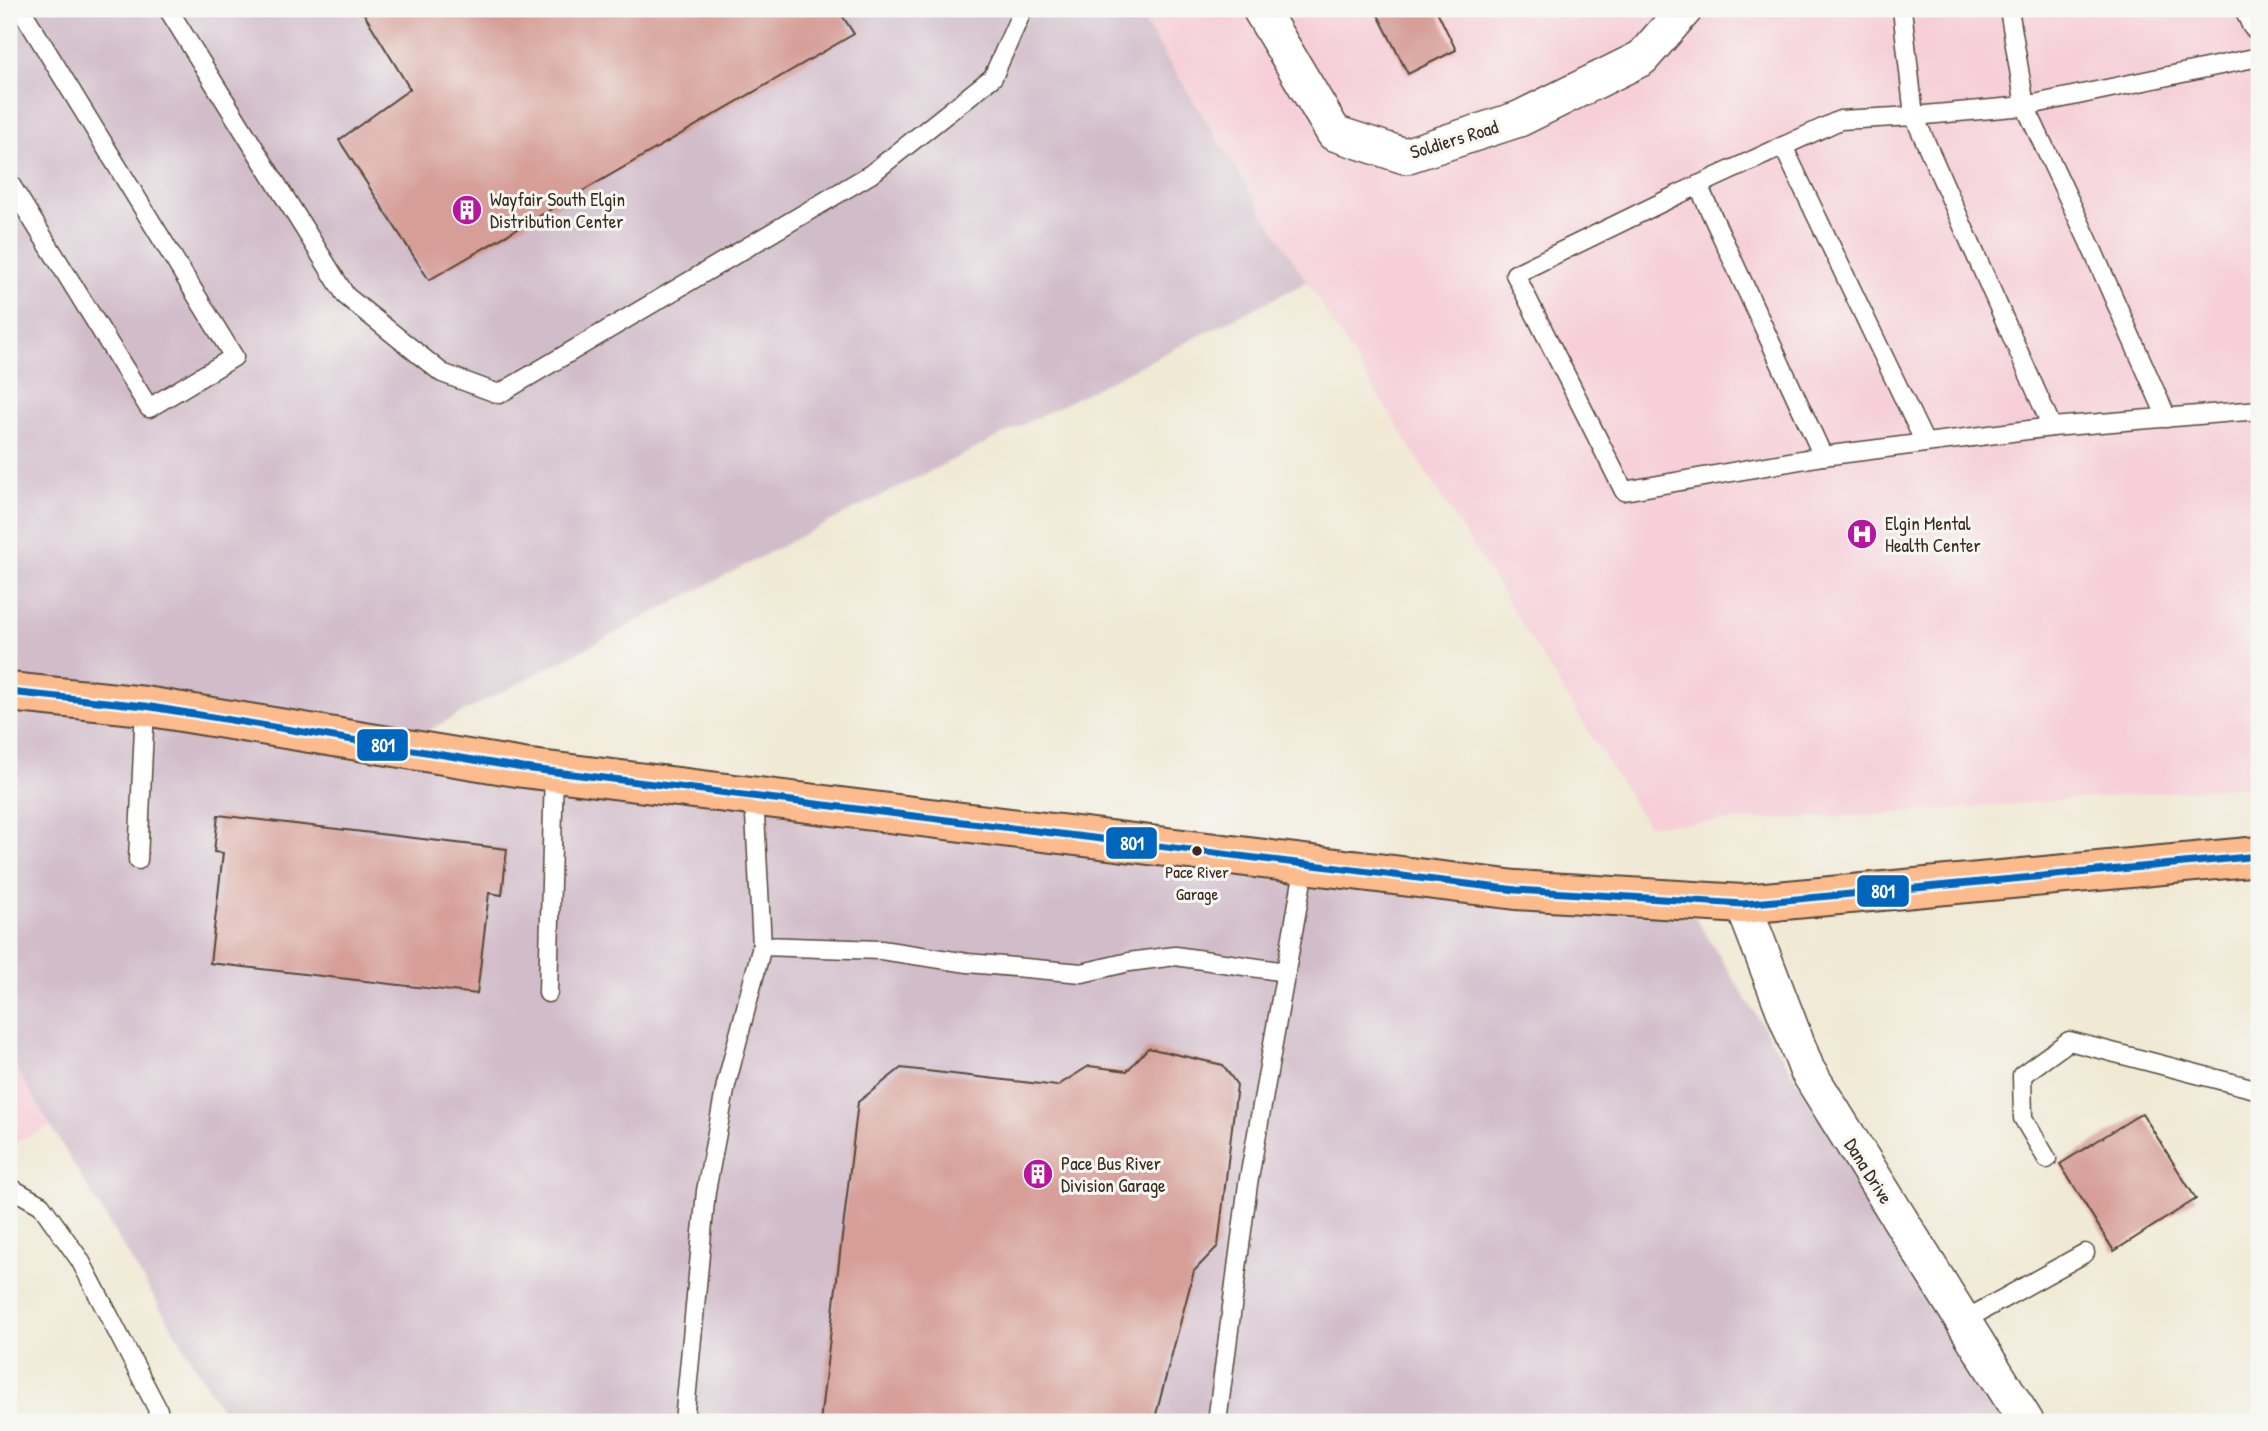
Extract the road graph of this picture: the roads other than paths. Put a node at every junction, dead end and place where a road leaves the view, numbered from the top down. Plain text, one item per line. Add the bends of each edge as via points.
1 (21, 9) edge
2 (168, 9) edge
3 (1023, 9) edge
4 (1260, 9) edge
5 (1685, 9) edge
6 (1902, 9) edge
7 (2009, 9) edge
8 (2253, 9) edge
9 (2259, 22) edge
10 (2259, 57) edge
11 (2025, 106) junction
12 (1914, 116) junction
13 (1783, 146) junction
14 (9, 183) edge
15 (1699, 185) junction
16 (2259, 410) edge
17 (2167, 418) junction
18 (2052, 427) junction
19 (1925, 443) junction
20 (1823, 456) junction
21 (9, 692) edge
22 (145, 706) junction
23 (554, 772) junction
24 (754, 796) junction
25 (2259, 856) edge
26 (138, 860) dead end
27 (1305, 864) junction
28 (1743, 904) junction
29 (762, 946) junction
30 (1286, 972) junction
31 (548, 993) dead end
32 (2259, 1090) edge
33 (2047, 1159) dead end
34 (9, 1187) edge
35 (2085, 1253) dead end
36 (1963, 1321) junction
37 (156, 1422) edge
38 (684, 1422) edge
39 (1217, 1422) edge
40 (2026, 1422) edge

1 - 14 lane via 234,357 149,408
2 - 3 lane via 346,296 442,373 499,394 871,174 993,77
4 - 5 street, Soldiers Road via 1334,133 1405,156 1519,119 1642,58
6 - 12 lane
7 - 11 lane
8 - 9 street
10 - 11 lane
11 - 12 lane
11 - 17 lane
12 - 13 lane via 1840,120
12 - 18 lane
13 - 15 lane
13 - 19 lane
15 - 20 lane
15 - 20 lane via 1515,274 1625,491
16 - 17 lane
17 - 18 lane
18 - 19 lane
19 - 20 lane
21 - 22 main road
22 - 23 main road
22 - 26 lane
23 - 24 main road
23 - 31 lane
24 - 27 main road
24 - 29 lane
25 - 28 main road
27 - 28 main road via 1516,890
27 - 30 lane
28 - 36 street, Dana Drive via 1807,1070
29 - 30 lane via 881,950 1082,973 1175,956
29 - 38 lane via 726,1086 706,1191
30 - 39 lane via 1248,1184
32 - 33 lane via 2069,1041 2022,1075 2023,1118
34 - 37 lane via 41,1205 80,1260 158,1410
35 - 36 lane
36 - 40 street, Dana Drive

